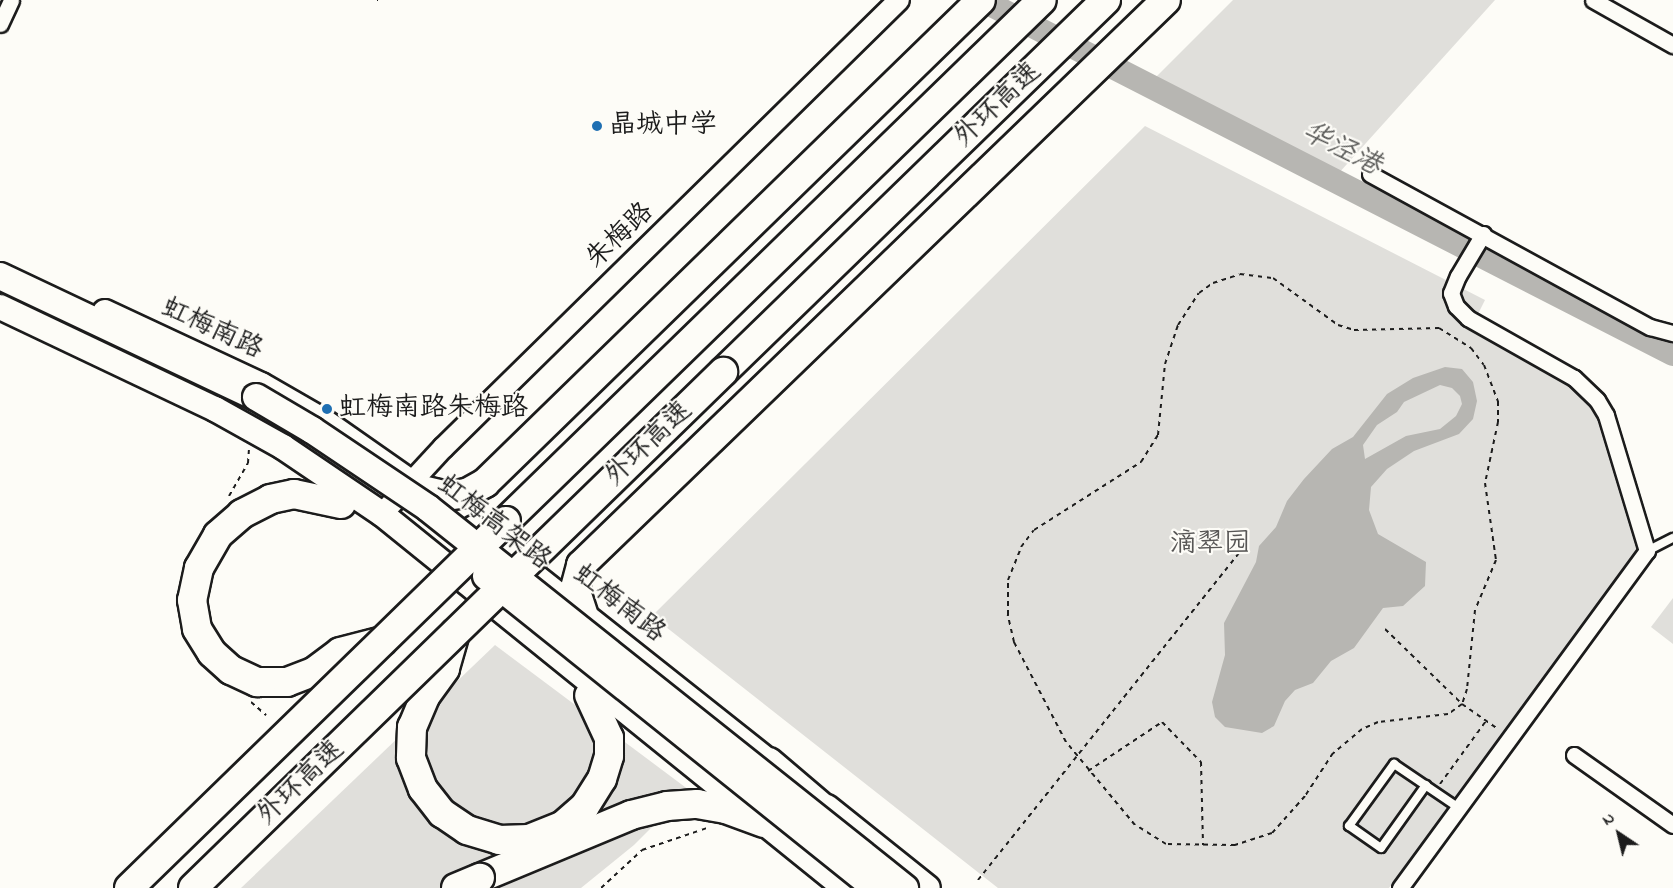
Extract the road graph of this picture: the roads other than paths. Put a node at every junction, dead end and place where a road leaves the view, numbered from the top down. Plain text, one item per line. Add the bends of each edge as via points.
1 (11, 0) edge
2 (899, 0) edge
3 (981, 0) edge
4 (1106, 0) edge
5 (1166, 0) edge
6 (1593, 0) edge
7 (1040, 2) edge
8 (1614, 5) edge
9 (0, 24) edge
10 (1673, 45) edge
11 (1370, 174) dead end
12 (1483, 234) junction
13 (0, 262) edge
14 (0, 276) edge
15 (0, 292) edge
16 (0, 308) edge
17 (1673, 333) edge
18 (72, 342) junction
19 (419, 486) junction
20 (341, 504) junction
21 (382, 514) junction
22 (1673, 538) edge
23 (1647, 551) junction
24 (583, 613) junction
25 (455, 633) junction
26 (382, 641) junction
27 (589, 695) junction
28 (1574, 755) dead end
29 (769, 761) junction
30 (1426, 785) junction
31 (730, 795) junction
32 (1459, 808) junction
33 (764, 823) junction
34 (1673, 825) edge
35 (468, 883) edge
36 (129, 888) edge
37 (193, 888) edge
38 (845, 888) edge
39 (875, 888) edge
40 (905, 888) edge
41 (920, 888) edge
42 (928, 888) edge
43 (1400, 888) edge

1 - 9 street
2 - 19 street, 朱梅路
3 - 19 highway via 485,483 467,493 447,496
4 - 25 highway, 外环高速, bridge
5 - 24 highway via 581,565 575,588
6 - 8 street
7 - 26 highway, 外环高速, bridge
8 - 10 street
11 - 12 street
12 - 17 street via 1650,327
12 - 23 street via 1451,293 1456,306 1468,318 1574,378 1597,400 1606,415
13 - 19 main road, 虹梅南路 via 261,385 322,420
14 - 40 highway, 虹梅高架路, bridge via 256,397 428,508
15 - 39 highway, 虹梅高架路, bridge via 183,377 307,445 419,522
16 - 18 main road
18 - 20 main road via 85,362 212,422
18 - 21 main road via 215,409 283,447
19 - 21 street, 朱梅路
19 - 24 main road, 虹梅南路
20 - 26 highway via 294,494 271,499 242,514 218,535 199,568 192,600 197,629 212,653 231,670 257,681 287,682 315,672 340,652
20 - 27 main road
21 - 31 main road
22 - 23 lane
23 - 32 street
24 - 29 main road, 虹梅南路
25 - 27 highway via 445,669 425,697 412,727 411,758 423,789 442,813 467,830 499,840 529,839 562,826 585,806 602,779 609,756 609,738
25 - 37 highway, 外环高速, bridge
26 - 36 highway, 外环高速, bridge
27 - 31 main road via 695,778
28 - 34 street
29 - 41 highway
29 - 42 main road, 虹梅南路
30 - 30 lane via 1394,764 1349,826 1381,848
30 - 32 lane
31 - 33 main road
32 - 43 street
33 - 35 highway via 726,809 697,804 666,806 631,815
33 - 38 main road

